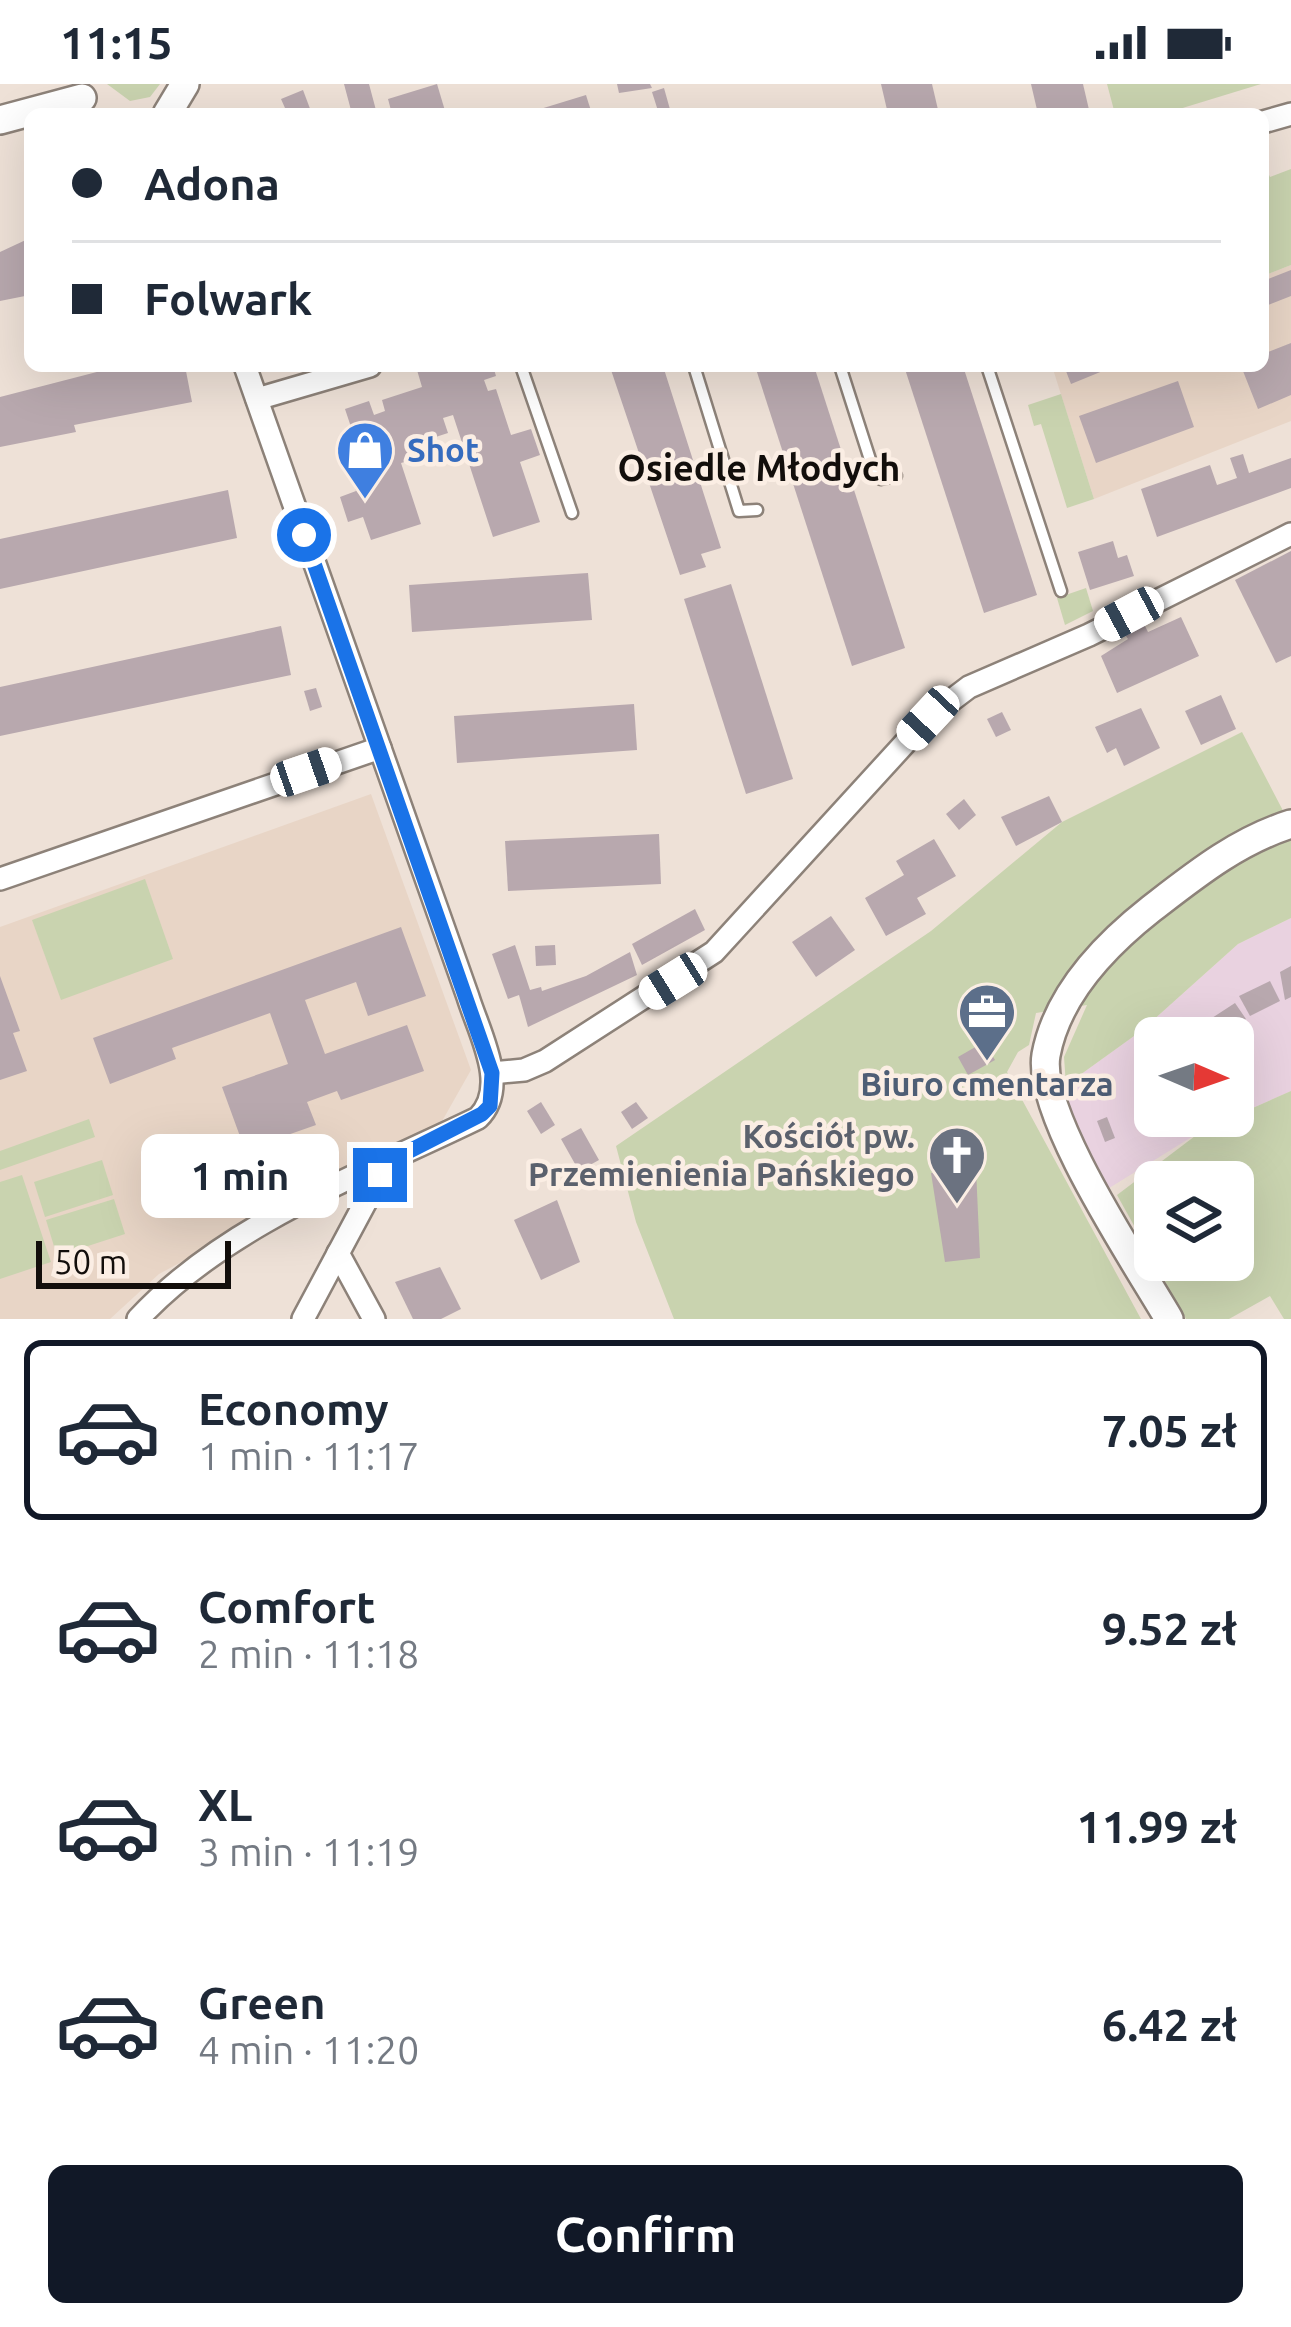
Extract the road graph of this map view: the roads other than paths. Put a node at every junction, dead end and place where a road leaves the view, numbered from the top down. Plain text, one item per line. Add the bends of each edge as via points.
1 (85, 99) edge
2 (43, 108) edge
3 (24, 116) edge
4 (0, 139) edge
5 (247, 372) edge
6 (349, 372) edge
7 (523, 372) edge
8 (696, 372) edge
9 (843, 372) edge
10 (989, 372) edge
11 (257, 399) junction
12 (896, 476) dead end
13 (757, 510) dead end
14 (572, 513) dead end
15 (1291, 534) edge
16 (1061, 591) dead end
17 (380, 748) junction
18 (1291, 824) edge
19 (0, 879) edge
20 (492, 1073) junction
21 (378, 1167) junction
22 (338, 1253) junction
23 (138, 1319) edge
24 (303, 1319) edge
25 (374, 1319) edge
26 (1168, 1319) edge

1 - 2 street
3 - 4 lane
5 - 11 street
6 - 11 street
7 - 14 lane
8 - 13 lane via 739,511
9 - 12 lane via 874,472
10 - 16 lane
11 - 17 street
15 - 20 street via 969,687 928,718 714,952 545,1060
17 - 19 street
17 - 20 street
18 - 26 street via 1214,861 1135,922 1066,998 1045,1059 1060,1124
20 - 21 street via 490,1106 478,1118
21 - 22 street
21 - 23 street via 205,1260
22 - 24 street
22 - 25 street

